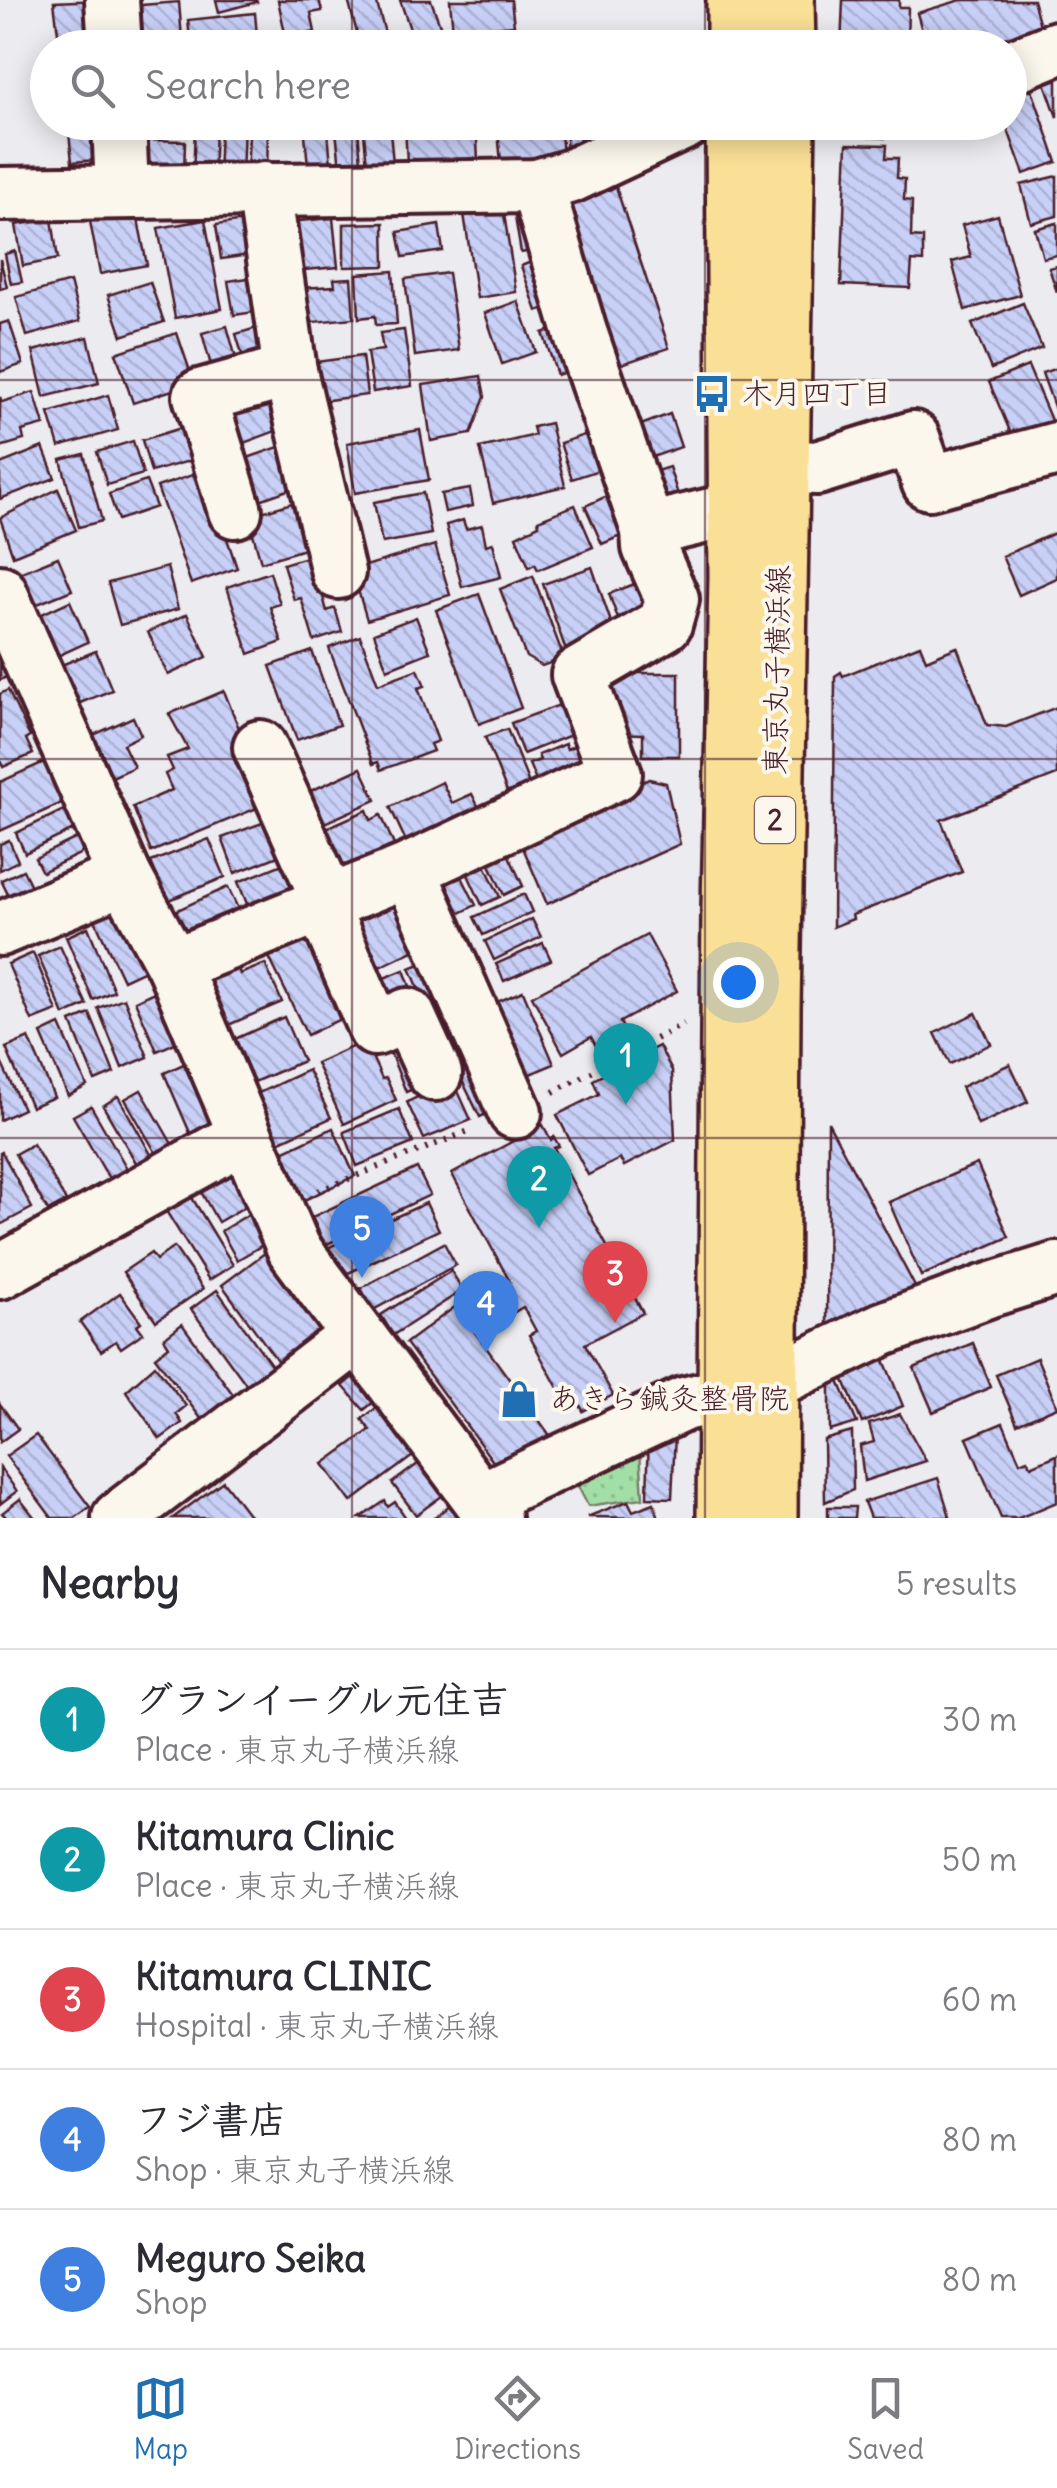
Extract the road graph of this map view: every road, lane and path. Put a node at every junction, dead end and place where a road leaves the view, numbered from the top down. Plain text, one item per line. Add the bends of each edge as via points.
1 (112, 0) edge
2 (735, 0) edge
3 (786, 0) edge
4 (114, 30) edge
5 (734, 30) edge
6 (786, 30) edge
7 (1057, 48) edge
8 (1027, 60) edge
9 (120, 140) edge
10 (648, 140) edge
11 (734, 140) edge
12 (786, 140) edge
13 (537, 186) junction
14 (264, 188) junction
15 (122, 190) junction
16 (0, 194) edge
17 (290, 371) junction
18 (1057, 449) edge
19 (780, 466) junction
20 (736, 509) junction
21 (235, 511) dead end
22 (648, 530) junction
23 (338, 572) dead end
24 (0, 592) edge
25 (260, 747) dead end
26 (408, 870) junction
27 (125, 877) junction
28 (325, 904) junction
29 (0, 929) edge
30 (173, 966) junction
31 (435, 1074) dead end
32 (515, 1112) dead end
33 (244, 1136) junction
34 (1057, 1270) edge
35 (0, 1272) edge
36 (357, 1336) junction
37 (748, 1388) junction
38 (487, 1509) edge
39 (119, 1518) edge
40 (724, 1518) edge
41 (769, 1518) edge

1 - 4 street
2 - 5 main road
3 - 6 main road
7 - 8 street
9 - 15 street
10 - 13 street
11 - 20 main road, 東京丸子横浜線 / 2
12 - 19 main road, 東京丸子横浜線 / 2
13 - 14 street
13 - 22 street
14 - 15 street
14 - 17 street
15 - 16 street
17 - 21 street via 200,396
17 - 23 street
18 - 19 street via 929,483 913,438 816,468
19 - 37 main road, 東京丸子横浜線 / 2
20 - 22 street
20 - 37 main road, 東京丸子横浜線 / 2
22 - 26 street via 672,598 665,624 578,675 615,774
24 - 27 street
25 - 28 street
26 - 28 street
26 - 32 street
27 - 29 street
27 - 30 street
28 - 30 street
28 - 31 street via 374,1029 408,1015
30 - 33 street
33 - 35 street
33 - 36 street via 294,1249
34 - 37 street via 883,1329
36 - 38 street
36 - 39 street
37 - 38 street via 684,1404
37 - 40 main road, 東京丸子横浜線 / 2
37 - 41 main road, 東京丸子横浜線 / 2

